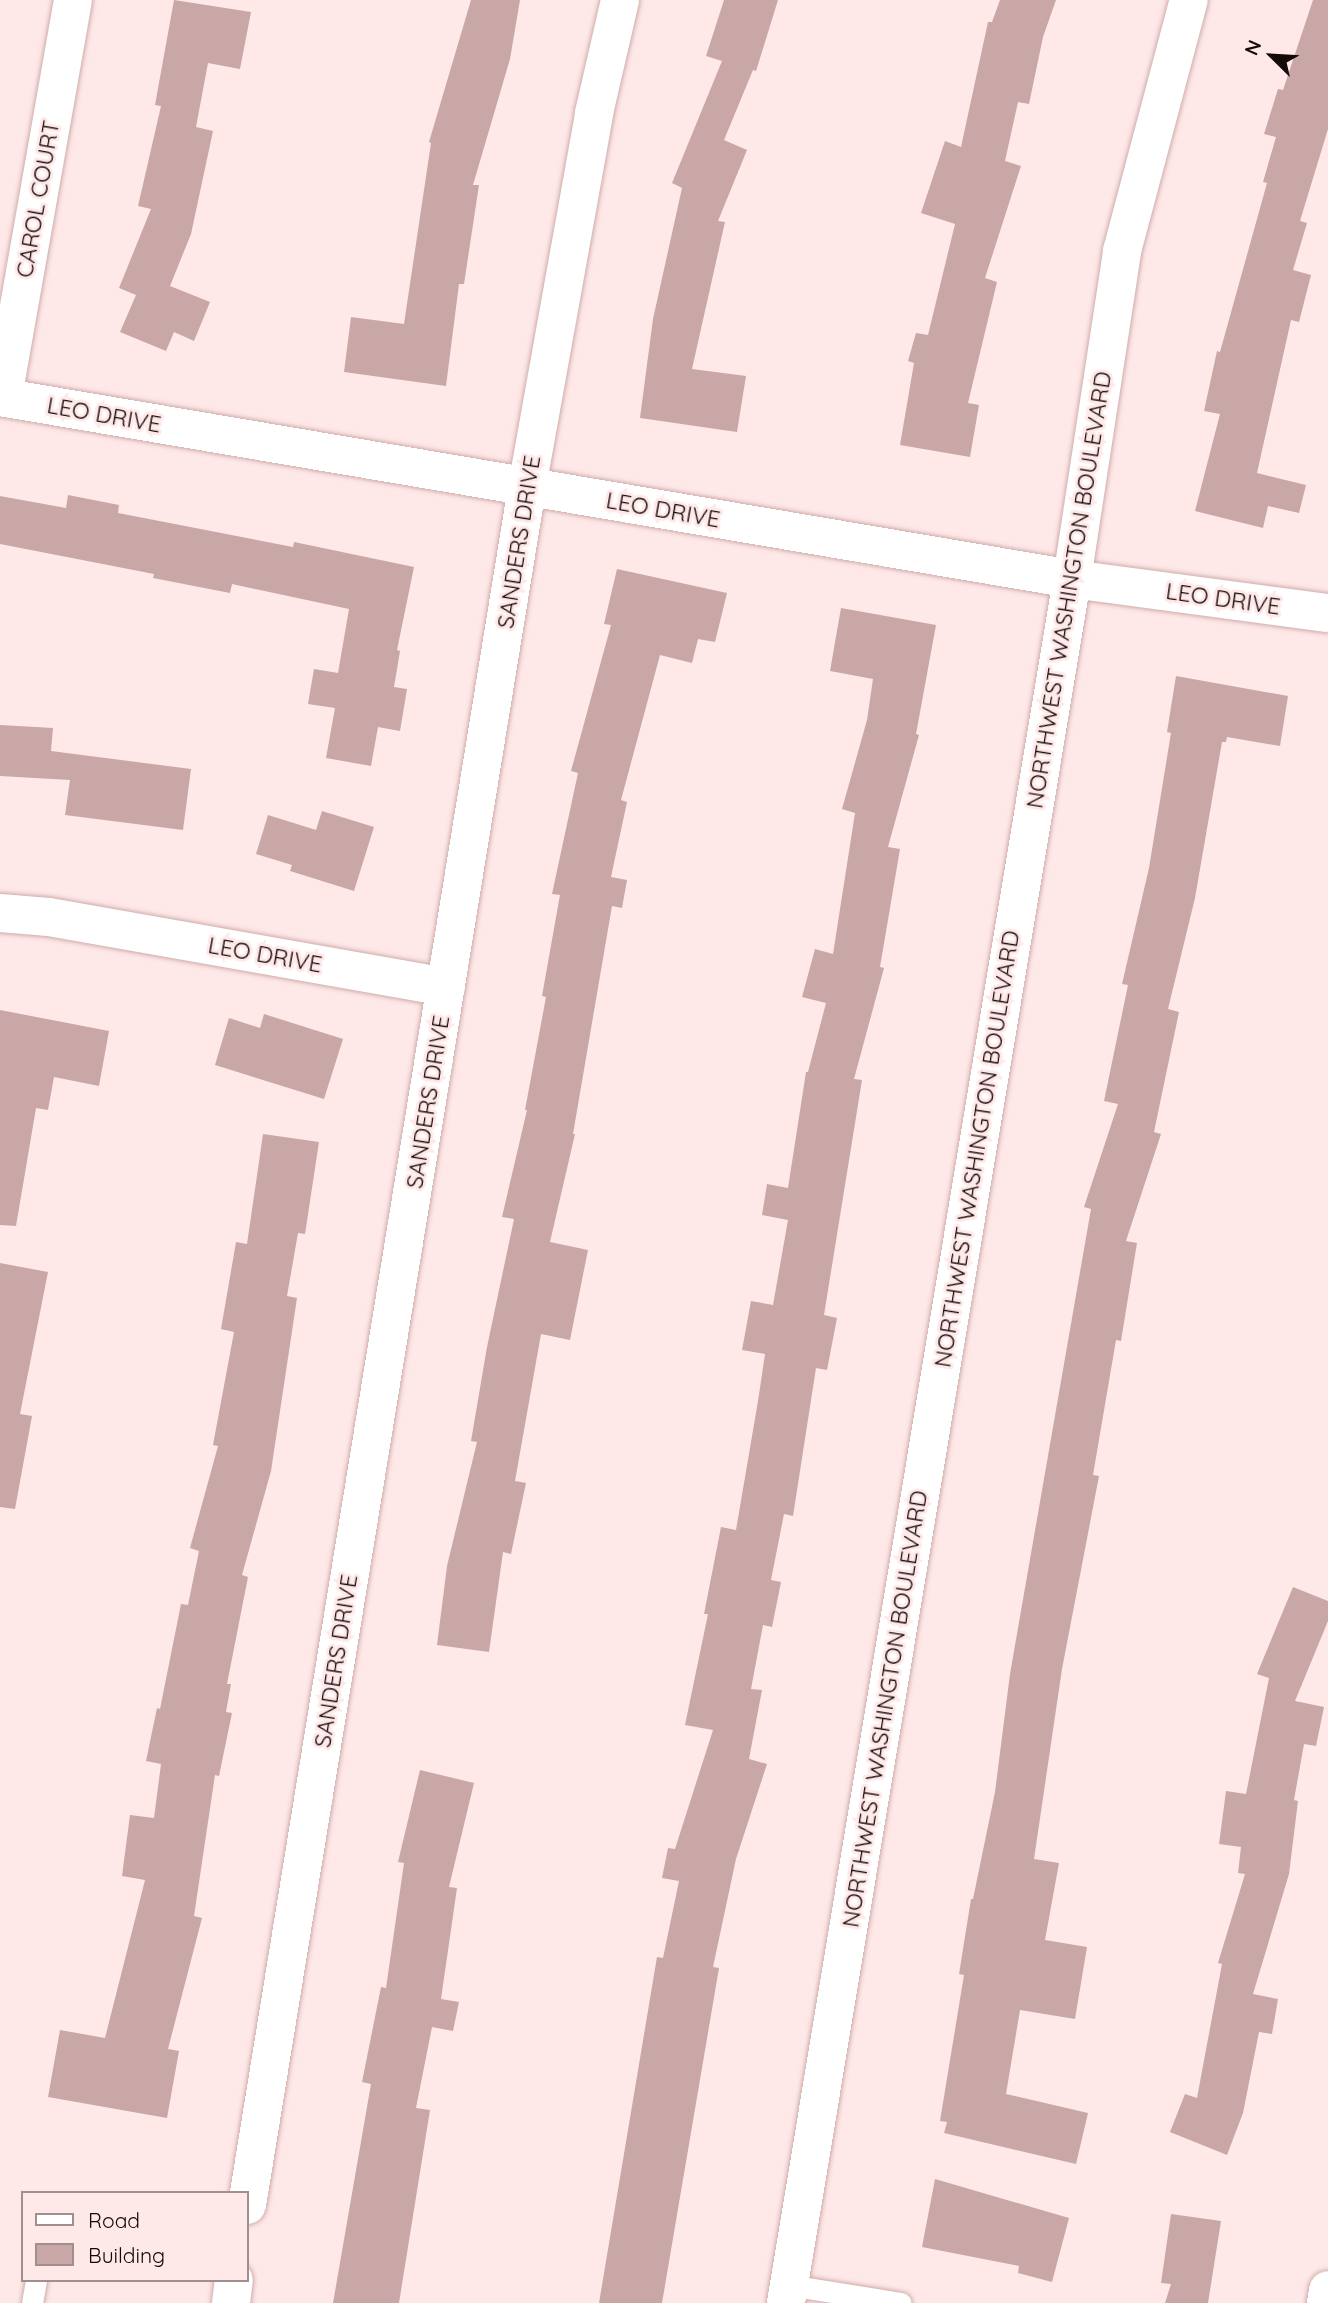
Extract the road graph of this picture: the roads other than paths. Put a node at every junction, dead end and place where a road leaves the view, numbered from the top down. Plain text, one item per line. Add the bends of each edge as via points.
1 (73, 0) edge
2 (620, 0) edge
3 (1189, 0) edge
4 (1, 397) edge
5 (527, 487) junction
6 (1072, 579) junction
7 (1328, 613) edge
8 (0, 914) edge
9 (446, 988) junction
10 (248, 2199) edge
11 (36, 2282) edge
12 (234, 2282) edge
13 (1328, 2290) edge
14 (787, 2294) edge
15 (891, 2302) edge
16 (32, 2303) edge
17 (231, 2303) edge
18 (1326, 2303) edge

1 - 4 street, CAROL COURT
2 - 5 street, SANDERS DRIVE via 594,113
3 - 6 street, NORTHWEST WASHINGTON BOULEVARD via 1122,251
4 - 5 street, LEO DRIVE
5 - 6 street, LEO DRIVE
5 - 9 street, SANDERS DRIVE
6 - 7 street, LEO DRIVE
6 - 14 street, NORTHWEST WASHINGTON BOULEVARD
8 - 9 street, LEO DRIVE via 49,917
9 - 10 street, SANDERS DRIVE
11 - 16 lane
12 - 17 street
13 - 18 street
14 - 15 lane

